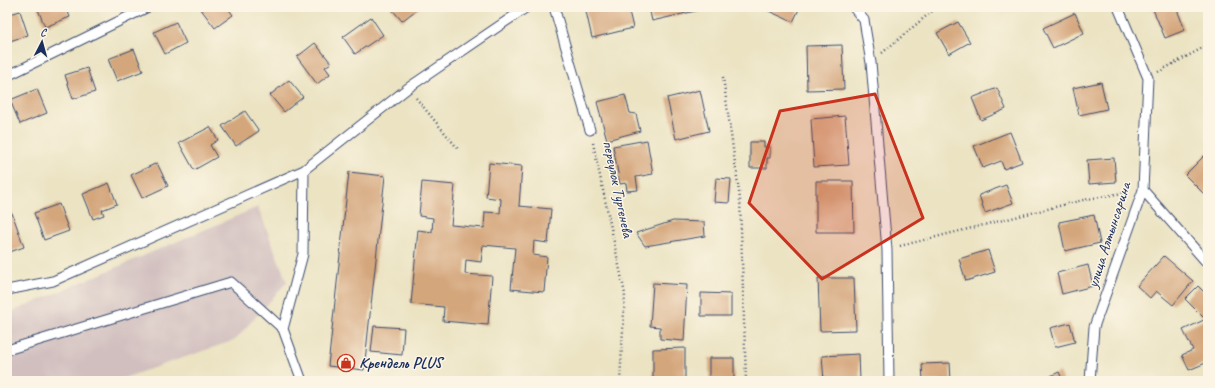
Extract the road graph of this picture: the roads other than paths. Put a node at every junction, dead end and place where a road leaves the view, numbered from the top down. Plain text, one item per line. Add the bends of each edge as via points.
1 (148, 7) edge
2 (527, 7) edge
3 (554, 7) edge
4 (853, 7) edge
5 (1118, 7) edge
6 (7, 76) edge
7 (590, 130) road end
8 (304, 170) junction
9 (1143, 190) junction
10 (1208, 264) edge
11 (7, 290) edge
12 (283, 329) junction
13 (7, 350) edge
14 (302, 381) edge
15 (888, 381) edge
16 (1090, 381) edge

1 - 6 lane
2 - 8 lane via 408,88
3 - 7 lane, переулок Тургенева
4 - 15 lane via 864,20 871,63 887,250
5 - 9 lane, улица Алтынсарина via 1148,78
8 - 11 lane via 53,281
8 - 12 lane via 303,254
9 - 10 lane
9 - 16 lane, улица Алтынсарина via 1094,327
12 - 13 lane via 231,282
12 - 14 lane

